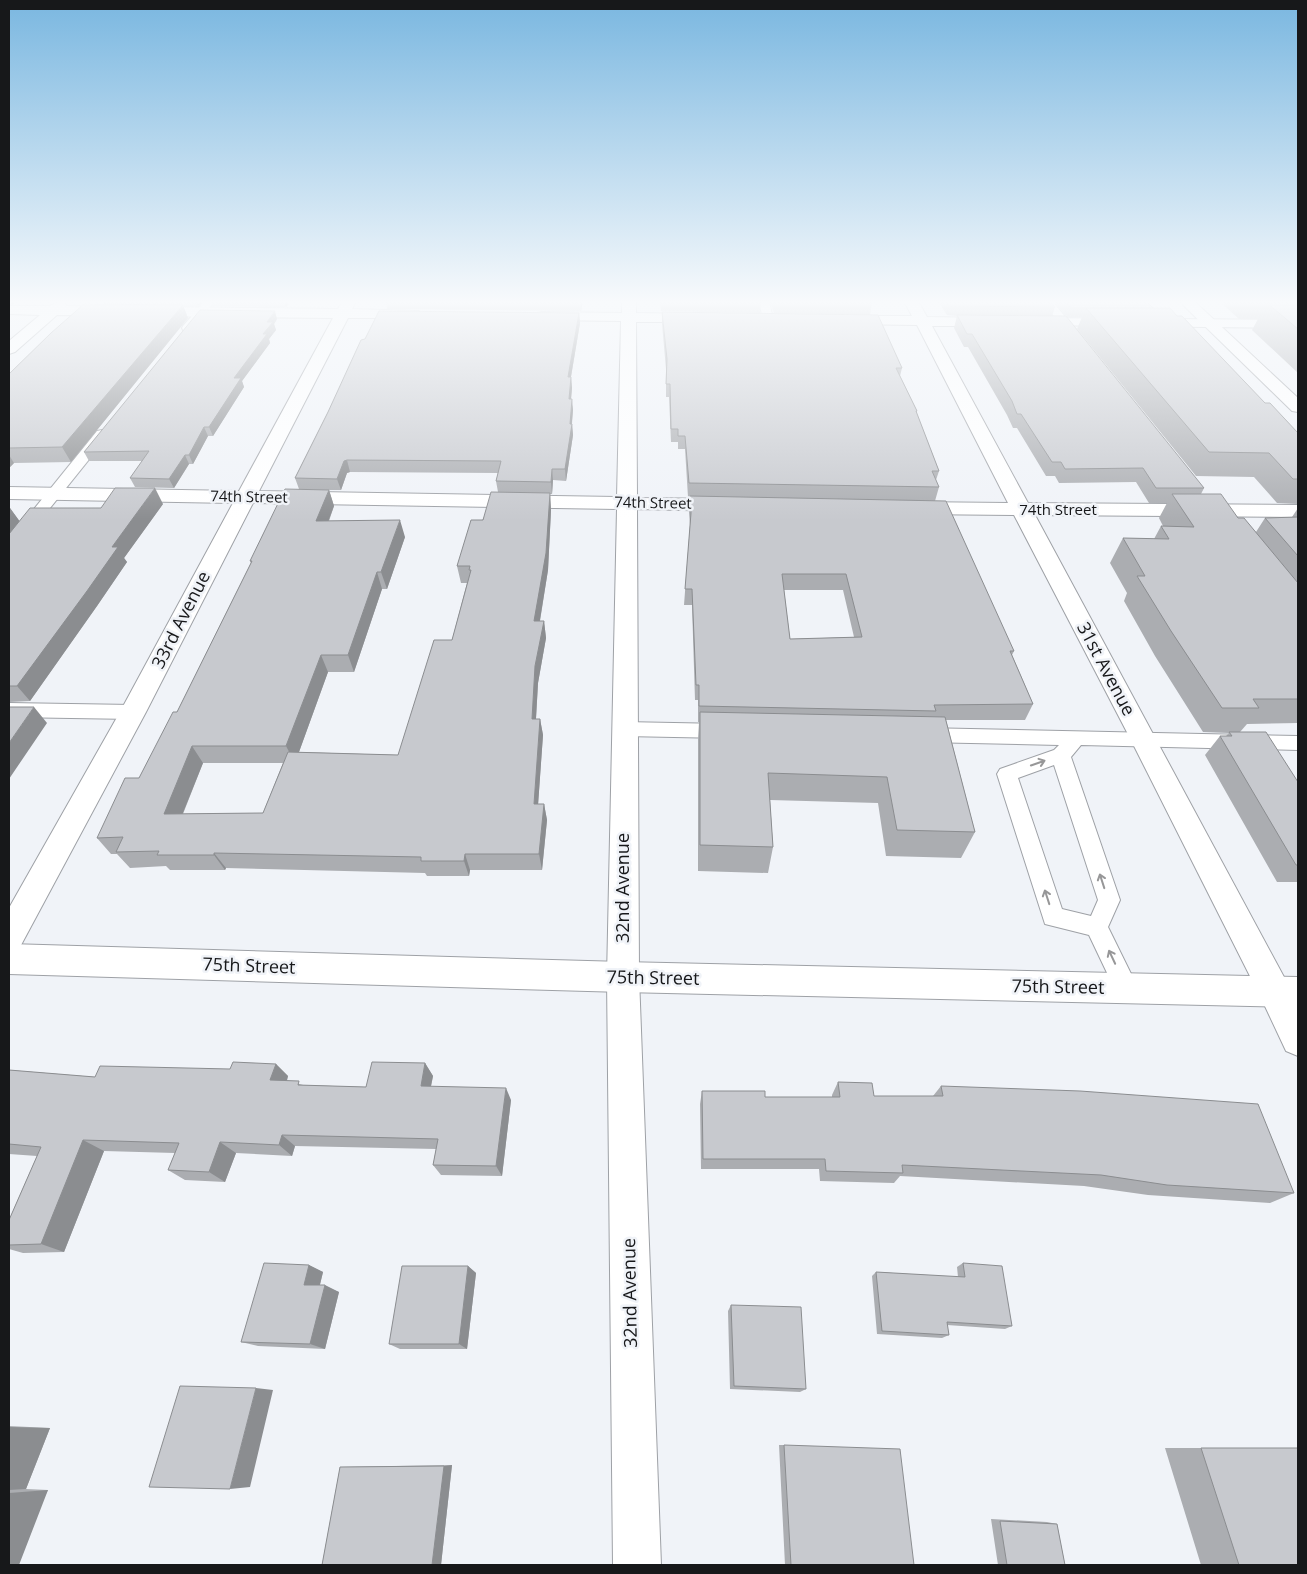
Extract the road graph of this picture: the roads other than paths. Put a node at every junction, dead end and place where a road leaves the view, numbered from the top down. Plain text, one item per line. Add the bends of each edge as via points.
1 (310, 374) edge
2 (628, 374) edge
3 (949, 374) edge
4 (1263, 374) edge
5 (1298, 407) edge
6 (109, 425) edge
7 (9, 492) edge
8 (54, 494) junction
9 (1201, 495) edge
10 (245, 498) junction
11 (627, 502) junction
12 (745, 505) edge
13 (892, 508) edge
14 (1020, 510) junction
15 (1298, 511) edge
16 (1220, 518) junction
17 (9, 550) edge
18 (9, 710) edge
19 (133, 712) junction
20 (624, 729) junction
21 (742, 731) edge
22 (909, 735) edge
23 (1076, 739) junction
24 (1144, 740) junction
25 (1298, 743) edge
26 (1061, 755) junction
27 (1098, 926) junction
28 (9, 937) edge
29 (9, 959) edge
30 (623, 977) junction
31 (1126, 988) junction
32 (1287, 991) edge
33 (1298, 1040) edge
34 (637, 1565) edge

1 - 10 street, 33rd Avenue
2 - 11 street, 32nd Avenue
3 - 14 street, 31st Avenue
4 - 5 street
6 - 8 lane
7 - 8 street, 74th Street
8 - 10 street, 74th Street
8 - 17 lane
9 - 16 lane
10 - 11 street, 74th Street
10 - 19 street, 33rd Avenue
11 - 12 street, 74th Street
11 - 20 street, 32nd Avenue
13 - 14 street, 74th Street
14 - 16 street, 74th Street
14 - 24 street, 31st Avenue
15 - 16 street, 74th Street
18 - 19 lane
19 - 28 street, 33rd Avenue
20 - 21 lane
20 - 30 street, 32nd Avenue
22 - 23 lane
23 - 24 lane
23 - 26 lane
24 - 25 lane
24 - 32 street, 31st Avenue
27 -> 26 lane via 1109,900
27 -> 26 lane via 1053,917 1007,774
31 -> 27 lane
29 - 30 street, 75th Street
30 - 31 street, 75th Street
30 - 34 street, 32nd Avenue
31 - 32 street, 75th Street
32 - 33 street, 31st Avenue

